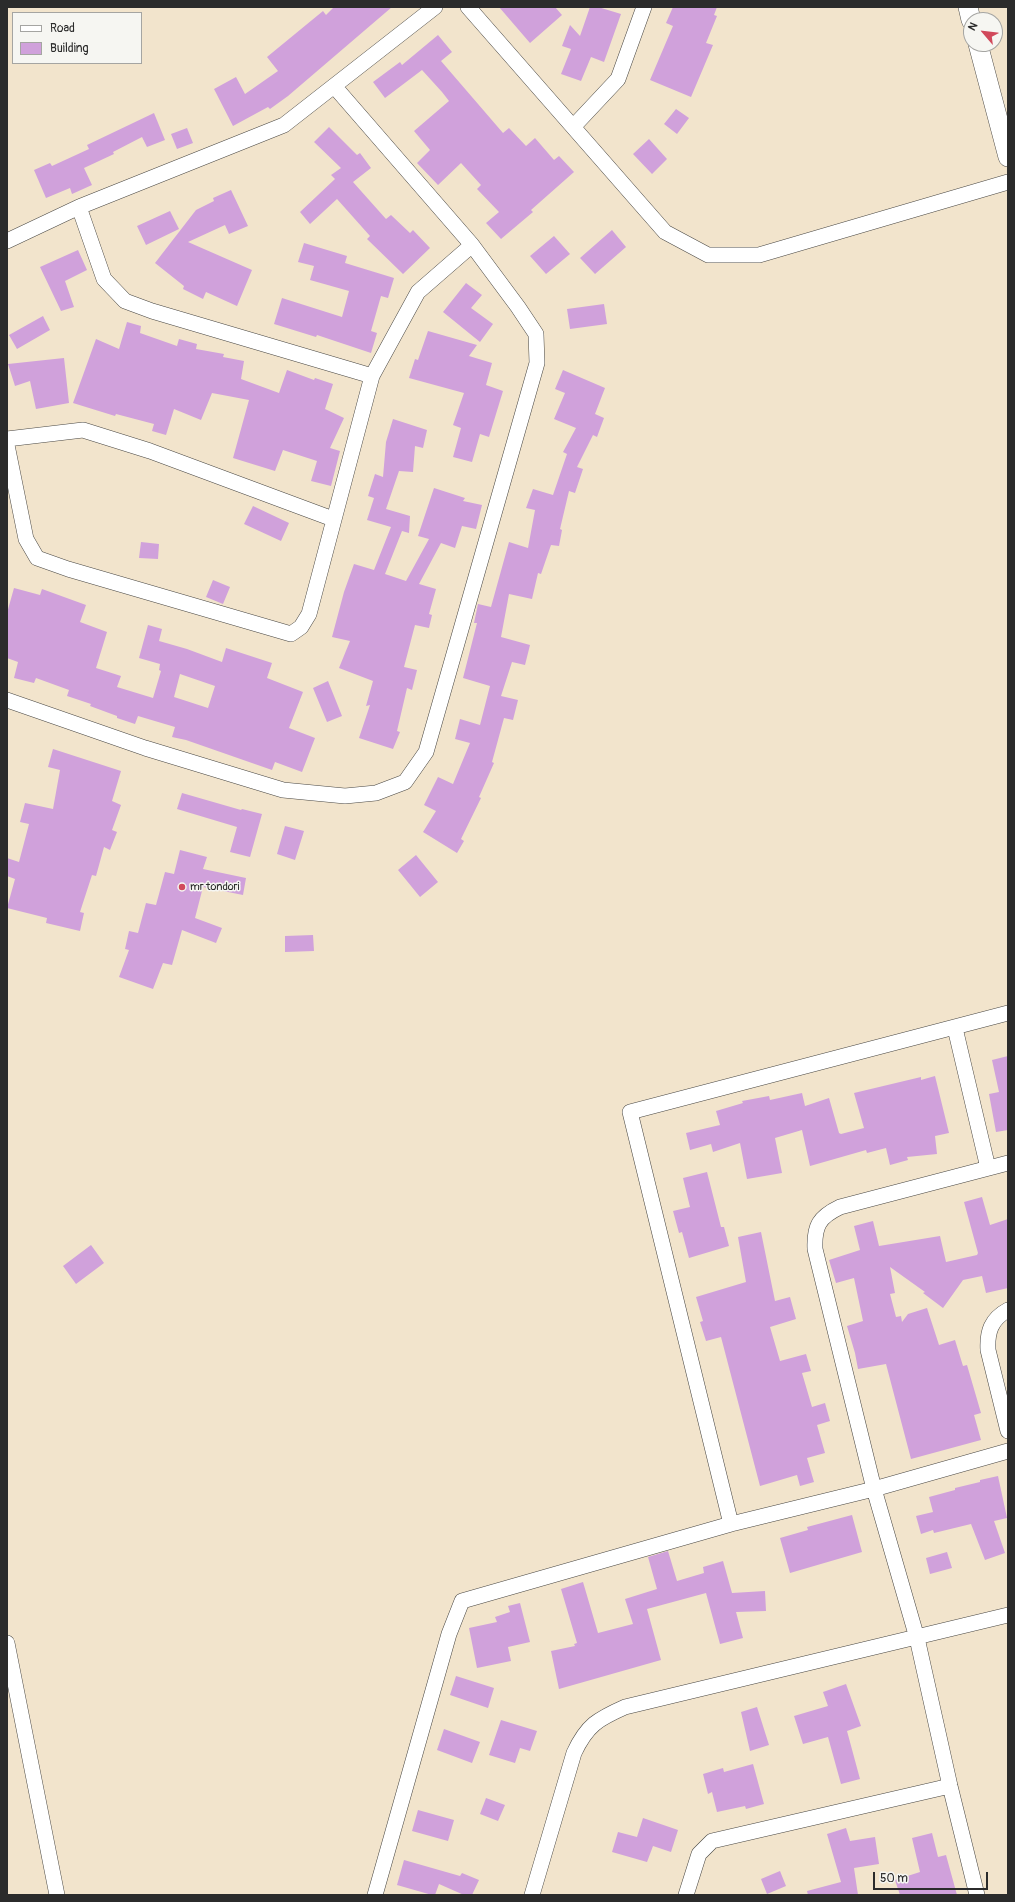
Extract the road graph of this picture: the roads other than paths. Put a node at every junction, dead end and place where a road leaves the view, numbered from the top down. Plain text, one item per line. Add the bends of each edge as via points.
1 (435, 7) edge
2 (468, 7) edge
3 (644, 7) edge
4 (980, 52) edge
5 (334, 86) junction
6 (573, 127) junction
7 (1008, 157) edge
8 (1008, 182) edge
9 (79, 207) junction
10 (7, 241) edge
11 (472, 245) junction
12 (372, 376) junction
13 (7, 439) edge
14 (7, 445) edge
15 (333, 519) junction
16 (7, 700) edge
17 (1008, 1013) edge
18 (955, 1028) junction
19 (1008, 1163) edge
20 (988, 1168) junction
21 (1008, 1310) edge
22 (1008, 1431) edge
23 (1008, 1451) edge
24 (874, 1488) junction
25 (731, 1524) junction
26 (1008, 1615) edge
27 (917, 1638) junction
28 (7, 1643) edge
29 (950, 1786) junction
30 (57, 1895) edge
31 (375, 1895) edge
32 (532, 1895) edge
33 (686, 1895) edge
34 (978, 1895) edge

1 - 5 street
2 - 6 street
3 - 6 street via 618,79
4 - 7 street
5 - 9 street via 284,124
5 - 11 street
6 - 8 street via 665,232 708,255 760,255
9 - 10 street
9 - 12 street via 104,279 125,300 152,311
11 - 12 street via 418,292
11 - 16 street via 536,334 537,363 426,752 405,782 376,793 346,796 284,790 145,748
12 - 15 street
13 - 15 street via 83,430 150,451
14 - 15 street via 26,539 37,558 291,634 301,627 309,614
17 - 18 street
18 - 20 street
18 - 25 street via 630,1112
19 - 20 street
20 - 24 street via 840,1207 827,1213 818,1222 814,1235 815,1249
21 - 22 street via 991,1324 987,1337
23 - 24 street
24 - 25 street
24 - 27 street
25 - 31 street via 462,1601 449,1634
26 - 27 street
27 - 29 street
27 - 32 street via 625,1707 591,1725 574,1753
28 - 30 street
29 - 33 street via 712,1841 699,1854
29 - 34 street

